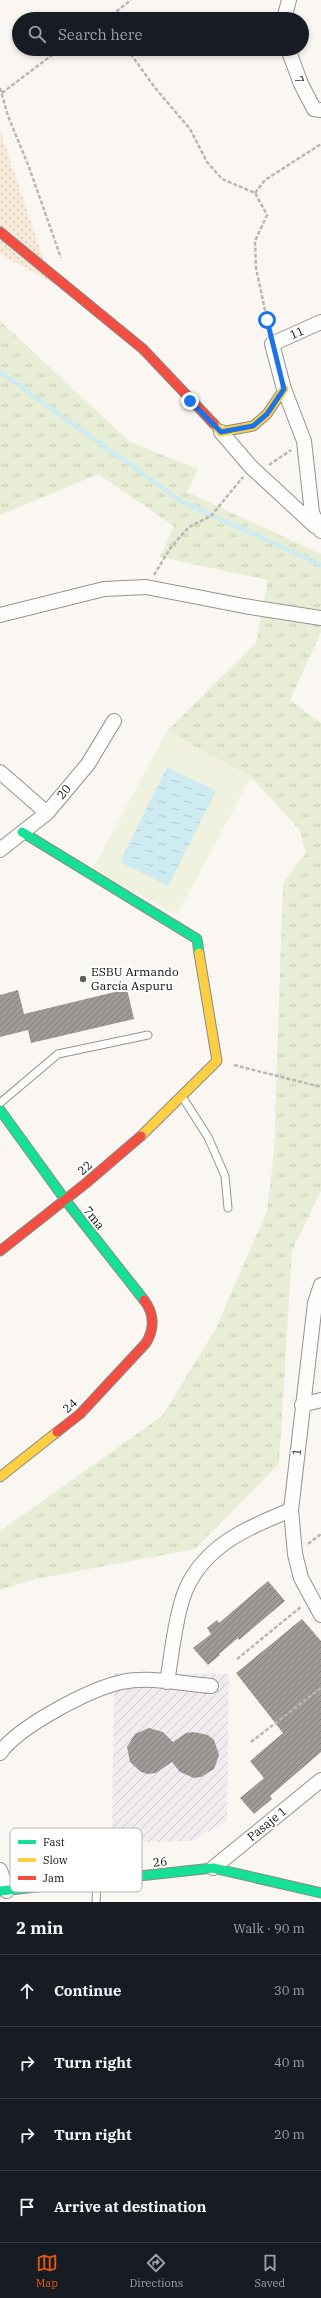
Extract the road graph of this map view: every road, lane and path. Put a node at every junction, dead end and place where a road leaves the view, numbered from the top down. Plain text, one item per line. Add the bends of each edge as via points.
1 (131, 0) edge
2 (288, 0) edge
3 (116, 12) edge
4 (285, 12) edge
5 (51, 56) edge
6 (132, 56) edge
7 (291, 56) edge
8 (0, 88) edge
9 (2, 93) junction
10 (318, 109) edge
11 (321, 144) edge
12 (255, 193) junction
13 (0, 232) edge
14 (63, 263) dead end
15 (321, 322) edge
16 (272, 344) junction
17 (284, 389) junction
18 (221, 432) junction
19 (304, 441) junction
20 (251, 467) junction
21 (321, 531) edge
22 (146, 587) junction
23 (0, 615) edge
24 (321, 618) edge
25 (114, 721) dead end
26 (0, 772) edge
27 (47, 813) junction
28 (22, 832) junction
29 (0, 850) edge
30 (148, 1035) dead end
31 (217, 1061) junction
32 (321, 1087) edge
33 (183, 1098) junction
34 (0, 1103) edge
35 (0, 1110) edge
36 (66, 1201) junction
37 (228, 1208) dead end
38 (0, 1251) edge
39 (321, 1285) edge
40 (146, 1343) joint
41 (321, 1400) edge
42 (302, 1404) junction
43 (0, 1477) edge
44 (291, 1510) junction
45 (311, 1599) junction
46 (321, 1615) edge
47 (237, 1658) dead end
48 (167, 1682) junction
49 (211, 1686) dead end
50 (321, 1688) edge
51 (251, 1742) dead end
52 (0, 1753) edge
53 (321, 1780) edge
54 (213, 1868) junction
55 (0, 1870) edge
56 (142, 1875) edge
57 (3, 1891) edge
58 (96, 1892) edge
59 (321, 1893) edge
60 (96, 1902) edge

1 - 3 path
2 - 4 street
5 - 9 path
6 - 12 path via 190,129 206,162 222,179
7 - 10 street, 7 via 301,84
8 - 9 path
9 - 14 path
11 - 12 path via 265,180
12 - 16 path via 267,215 255,241 256,268
13 - 18 street via 143,349
15 - 16 street, 11
16 - 17 street
17 - 18 street via 267,414 253,426
17 - 19 street
18 - 20 street
19 - 20 path via 270,465
19 - 21 street via 312,513
20 - 21 street
20 - 22 path via 211,516 189,527 171,547
22 - 23 street via 104,589
22 - 24 street
25 - 27 street, 20 via 88,764
26 - 27 street
27 - 28 street, 20
28 - 29 street, 20
28 - 31 street via 198,939
30 - 34 lane via 58,1054
31 - 32 path
31 - 33 street, 22
33 - 36 street, 22
33 - 37 lane via 208,1137 225,1176
35 - 36 street, 7ma
36 - 38 street, 22
36 - 40 street, 7ma via 150,1308 154,1326 152,1335
39 - 42 street, 1 via 315,1303
40 - 43 street, 24 via 80,1414
41 - 42 street
42 - 44 street, 1
44 - 45 street, 1 via 294,1554
44 - 48 street via 255,1524 238,1534 216,1548 202,1563 186,1590
45 - 46 street, 1
45 - 47 path
48 - 49 street
48 - 52 street via 123,1682 95,1691 28,1726 8,1742
50 - 51 path
53 - 54 street, Pasaje 1
54 - 56 street, 26
54 - 59 street, 26
55 - 57 street
58 - 60 lane

